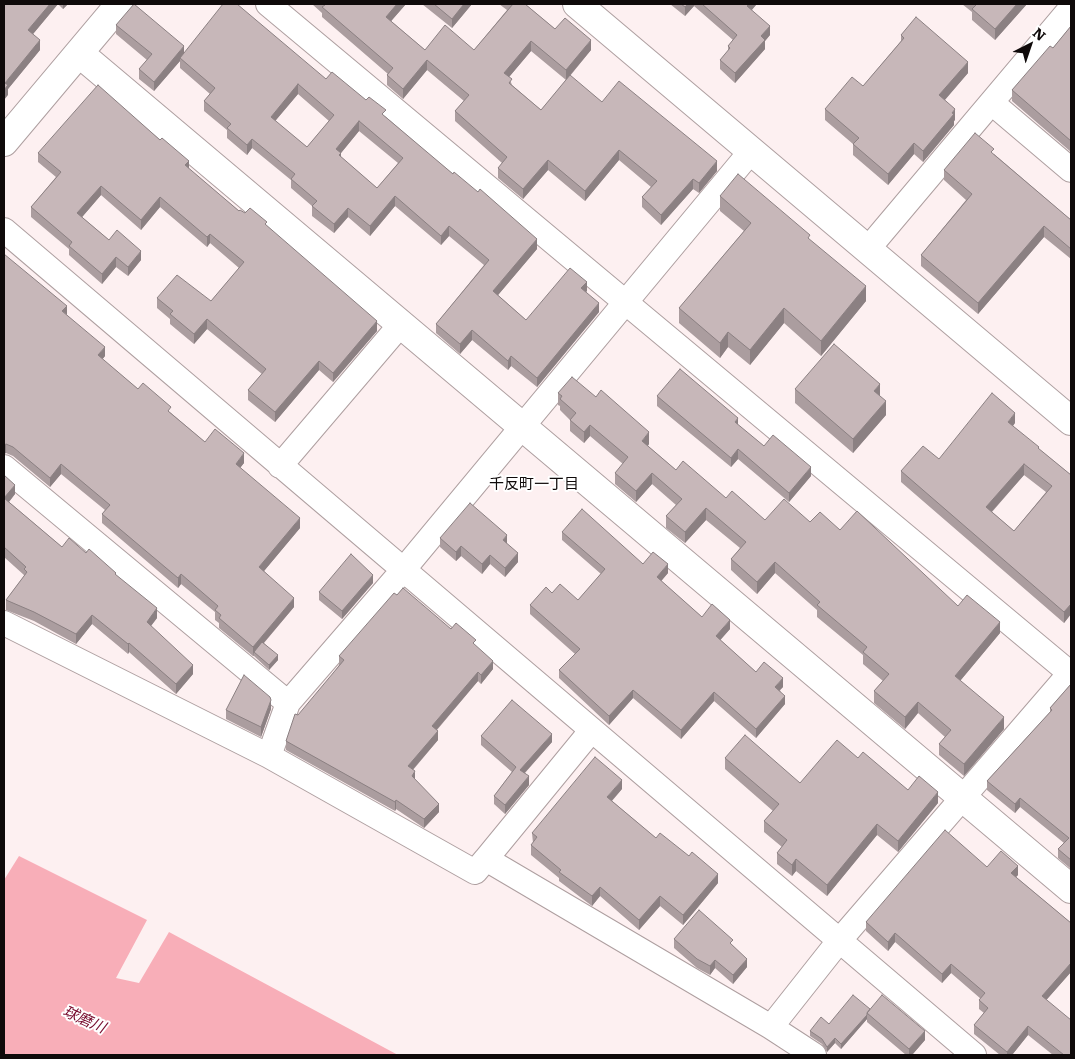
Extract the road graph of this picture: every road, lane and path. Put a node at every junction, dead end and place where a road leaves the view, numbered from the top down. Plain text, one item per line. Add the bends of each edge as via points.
1 (120, 4) edge
2 (268, 4) edge
3 (577, 4) edge
4 (1071, 8) edge
5 (80, 53) junction
6 (992, 103) junction
7 (4, 142) edge
8 (752, 150) junction
9 (1071, 170) edge
10 (4, 230) edge
11 (867, 250) junction
12 (626, 302) junction
13 (401, 324) junction
14 (1071, 421) edge
15 (523, 427) junction
16 (280, 466) junction
17 (4, 467) edge
18 (404, 569) junction
19 (4, 623) edge
20 (1071, 673) edge
21 (288, 703) junction
22 (591, 731) junction
23 (269, 756) junction
24 (962, 797) junction
25 (486, 859) junction
26 (1071, 889) edge
27 (839, 941) junction
28 (772, 1027) junction
29 (814, 1055) edge
30 (974, 1055) edge

1 - 5 street
2 - 12 street
3 - 8 street
4 - 6 street
5 - 7 street
5 - 13 street
6 - 9 street
6 - 11 street
8 - 11 street
8 - 12 street
10 - 16 street
11 - 14 street
12 - 15 street
12 - 20 street
13 - 15 street
13 - 16 street
15 - 18 street
15 - 24 street
16 - 18 street
17 - 21 street
18 - 21 street
18 - 22 street
19 - 23 street
20 - 24 street
21 - 23 street
22 - 25 street
22 - 27 street
23 - 25 street via 475,872
24 - 26 street
24 - 27 street
25 - 28 street
27 - 28 street
27 - 30 street
28 - 29 street

